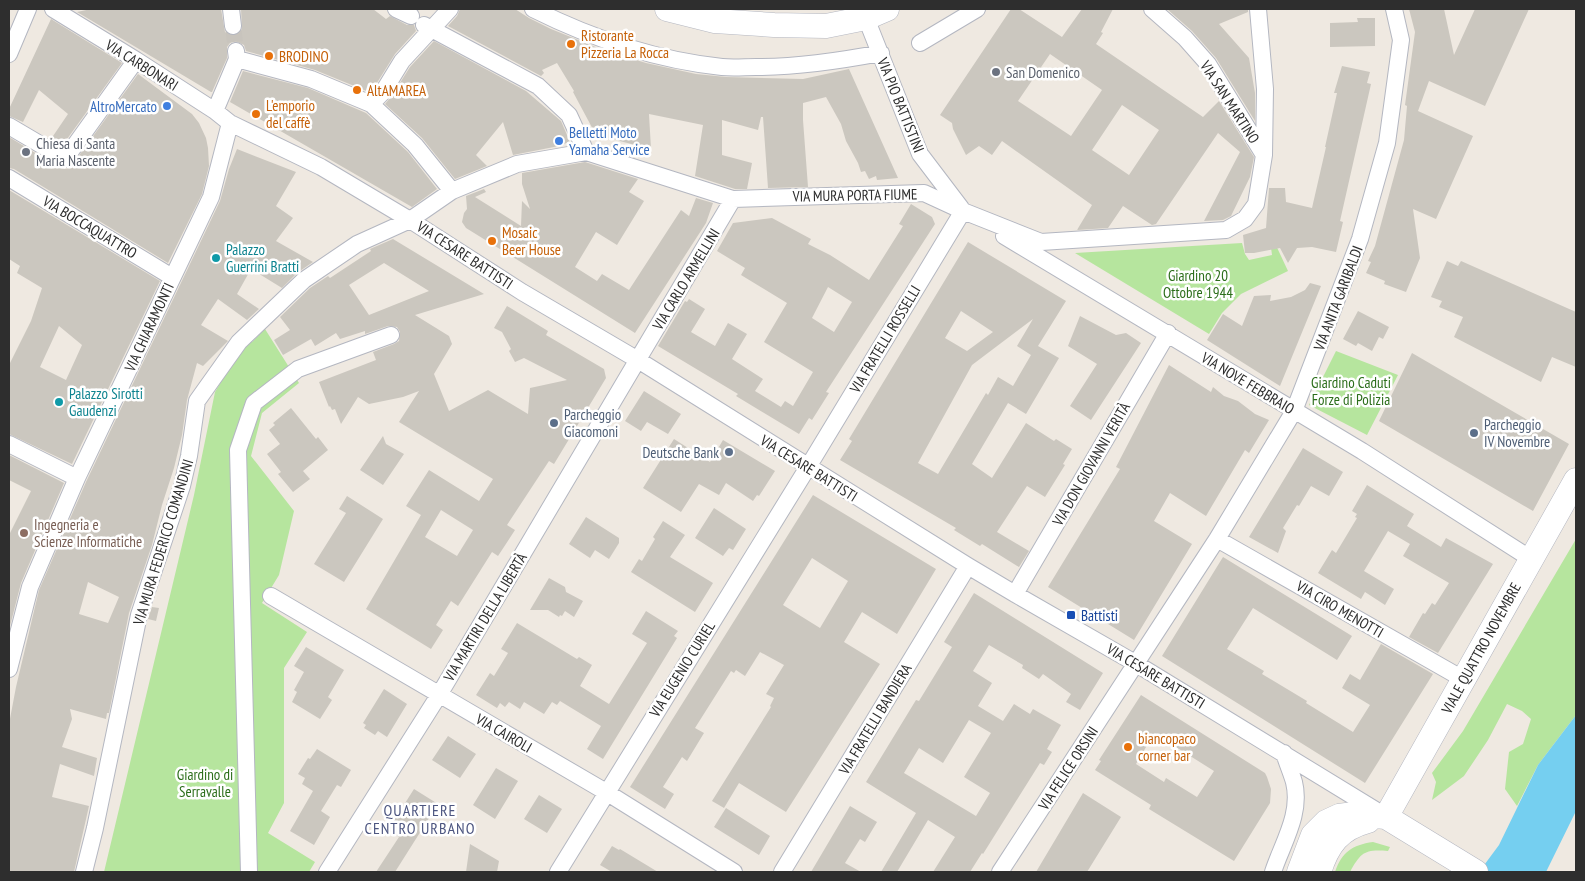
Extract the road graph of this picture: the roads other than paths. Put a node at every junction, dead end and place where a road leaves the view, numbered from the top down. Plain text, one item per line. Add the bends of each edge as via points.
1 (28, 9) edge
2 (53, 9) edge
3 (231, 9) edge
4 (450, 9) edge
5 (533, 9) edge
6 (667, 9) edge
7 (977, 9) edge
8 (1152, 9) edge
9 (1258, 9) edge
10 (1394, 9) edge
11 (877, 13) edge
12 (416, 20) edge
13 (233, 26) tunnel mouth
14 (920, 43) dead end
15 (881, 53) junction
16 (9, 54) edge
17 (136, 60) junction
18 (371, 104) junction
19 (214, 111) junction
20 (230, 123) junction
21 (9, 126) edge
22 (586, 152) junction
23 (1264, 155) junction
24 (9, 178) edge
25 (452, 190) junction
26 (733, 199) junction
27 (963, 211) junction
28 (410, 220) junction
29 (172, 277) junction
30 (1168, 333) junction
31 (391, 335) dead end
32 (638, 360) junction
33 (1294, 411) junction
34 (9, 444) edge
35 (808, 467) junction
36 (77, 478) junction
37 (1576, 480) edge
38 (1218, 539) junction
39 (1531, 559) junction
40 (968, 566) junction
41 (1014, 594) junction
42 (271, 596) dead end
43 (1136, 663) junction
44 (9, 669) edge
45 (1463, 679) junction
46 (439, 695) junction
47 (1284, 753) junction
48 (606, 792) junction
49 (1386, 817) junction
50 (1271, 871) edge
51 (84, 872) edge
52 (249, 872) edge
53 (327, 872) edge
54 (558, 872) edge
55 (734, 872) edge
56 (782, 872) edge
57 (1000, 872) edge
58 (1299, 872) edge
59 (1319, 872) edge
60 (1476, 872) edge

1 - 16 street
2 - 17 street, VIA CARBONARI
3 - 13 street
4 - 12 street
5 - 15 street via 569,27 652,54 722,67 785,67
6 - 11 street via 715,21 826,26
7 - 14 street
8 - 23 street, VIA SAN MARTINO via 1208,64
9 - 23 street, VIA MURA PORTA FIUME via 1265,89
10 - 33 street, VIA ANITA GARIBALDI via 1401,40 1387,143 1360,239
11 - 15 street, VIA PIO BATTISTINI
12 - 18 street via 402,61 384,92
12 - 22 street via 538,86 569,115
15 - 27 street, VIA PIO BATTISTINI via 920,154
17 - 19 street, VIA CARBONARI
17 - 21 street via 65,159
18 - 19 street via 311,79 236,55
18 - 25 street via 415,145
19 - 20 street, VIA CARBONARI
20 - 28 street, VIA CESARE BATTISTI via 321,167
20 - 29 street, VIA CHIARAMONTI via 211,197
22 - 25 street, VIA MURA PORTA FIUME via 517,164
22 - 26 street, VIA MURA PORTA FIUME
23 - 27 street, VIA MURA PORTA FIUME via 1256,204 1245,219 1226,230 1041,242
24 - 29 street, VIA BOCCAQUATTRO
25 - 28 street, VIA MURA PORTA FIUME
26 - 27 street, VIA MURA PORTA FIUME via 924,193
26 - 32 street, VIA CARLO ARMELLINI
27 - 30 street, VIA NOVE FEBBRAIO
27 - 35 street, VIA FRATELLI ROSSELLI
28 - 32 street, VIA CESARE BATTISTI via 522,292
28 - 51 street, VIA MURA FEDERICO COMANDINI via 357,244 304,280 239,342 197,401 182,486 139,616
29 - 36 street, VIA CHIARAMONTI
30 - 33 street, VIA NOVE FEBBRAIO
30 - 41 street, VIA DON GIOVANNI VERITÀ
31 - 52 street via 298,369 254,403 238,450
32 - 35 street, VIA CESARE BATTISTI
32 - 46 street, VIA MARTIRI DELLA LIBERTÀ
33 - 38 street, VIA ANITA GARIBALDI
33 - 39 street, VIA NOVE FEBBRAIO
34 - 36 street
35 - 40 street, VIA CESARE BATTISTI
35 - 48 street, VIA EUGENIO CURIEL
36 - 44 street, VIA CHIARAMONTI via 30,587
37 - 39 street, VIALE QUATTRO NOVEMBRE
38 - 43 street, VIA ANITA GARIBALDI
38 - 45 street, VIA CIRO MENOTTI
39 - 45 street, VIALE QUATTRO NOVEMBRE
40 - 41 street, VIA CESARE BATTISTI
40 - 56 street, VIA FRATELLI BANDIERA
41 - 43 street, VIA CESARE BATTISTI
42 - 46 street, VIA CAIROLI
43 - 47 street, VIA CESARE BATTISTI
43 - 57 street, VIA FELICE ORSINI
45 - 49 street, VIALE QUATTRO NOVEMBRE
46 - 48 street, VIA CAIROLI
46 - 53 street, VIA MARTIRI DELLA LIBERTÀ
47 - 49 street, VIA CESARE BATTISTI
47 - 50 street via 1294,784 1295,801 1290,829
48 - 54 street, VIA EUGENIO CURIEL
48 - 55 street, VIA CAIROLI
49 - 58 street via 1354,814 1326,822 1313,835
49 - 59 street via 1338,835 1325,854
49 - 60 street

